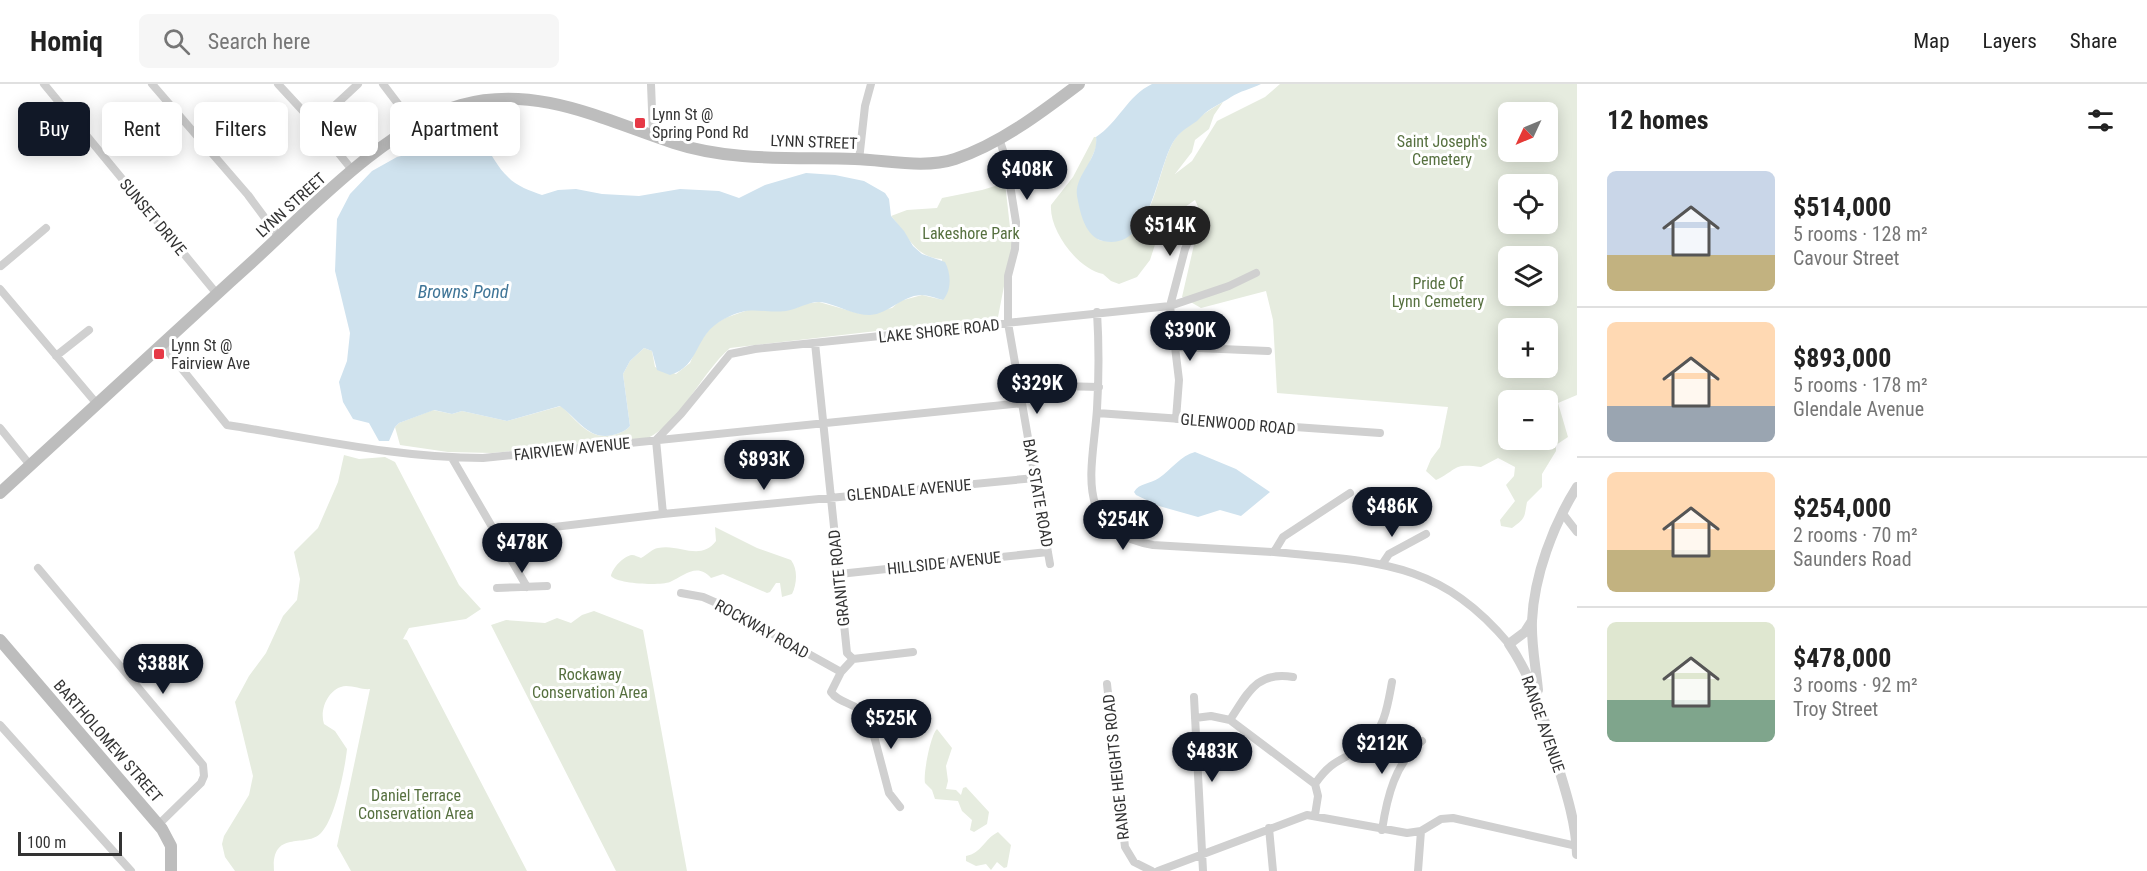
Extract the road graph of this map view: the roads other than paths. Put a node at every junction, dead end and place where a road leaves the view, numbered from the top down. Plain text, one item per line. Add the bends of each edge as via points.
1 (44, 84) edge
2 (152, 84) edge
3 (278, 84) edge
4 (358, 84) edge
5 (383, 84) edge
6 (651, 84) edge
7 (871, 84) edge
8 (1079, 84) edge
9 (339, 102) edge
10 (397, 102) edge
11 (476, 102) edge
12 (300, 108) edge
13 (653, 135) junction
14 (999, 138) junction
15 (390, 141) edge
16 (341, 156) edge
17 (859, 159) junction
18 (353, 171) junction
19 (1198, 219) dead end
20 (46, 228) dead end
21 (279, 237) junction
22 (0, 266) edge
23 (1256, 273) dead end
24 (0, 289) edge
25 (217, 294) junction
26 (1170, 306) junction
27 (1097, 312) junction
28 (1008, 323) junction
29 (89, 330) dead end
30 (815, 343) junction
31 (162, 344) junction
32 (1174, 347) junction
33 (1268, 351) dead end
34 (56, 356) junction
35 (1099, 387) junction
36 (1020, 392) junction
37 (1022, 403) junction
38 (96, 404) junction
39 (1097, 413) junction
40 (1176, 419) junction
41 (823, 423) junction
42 (0, 428) edge
43 (1380, 434) dead end
44 (656, 440) junction
45 (452, 458) junction
46 (30, 465) junction
47 (1035, 478) junction
48 (1577, 487) edge
49 (1350, 492) dead end
50 (0, 493) edge
51 (831, 497) junction
52 (663, 514) junction
53 (1563, 514) junction
54 (1577, 532) edge
55 (496, 534) junction
56 (1425, 534) dead end
57 (1048, 552) junction
58 (1274, 552) junction
59 (1383, 563) junction
60 (1050, 564) dead end
61 (38, 568) dead end
62 (839, 574) junction
63 (547, 586) dead end
64 (527, 587) junction
65 (497, 588) dead end
66 (681, 593) dead end
67 (1532, 621) junction
68 (0, 640) edge
69 (1533, 641) junction
70 (1509, 644) junction
71 (913, 652) dead end
72 (1516, 654) junction
73 (853, 659) junction
74 (841, 672) junction
75 (1293, 677) dead end
76 (1392, 682) dead end
77 (1107, 684) dead end
78 (1194, 697) dead end
79 (1539, 703) junction
80 (1195, 718) junction
81 (1230, 720) junction
82 (0, 725) edge
83 (1422, 741) dead end
84 (1315, 784) junction
85 (900, 807) dead end
86 (1573, 808) edge
87 (1315, 815) junction
88 (158, 825) junction
89 (1269, 828) junction
90 (1382, 830) junction
91 (1421, 831) junction
92 (1577, 846) edge
93 (1577, 854) edge
94 (1202, 855) junction
95 (131, 871) edge
96 (171, 871) edge
97 (1152, 871) edge
98 (1158, 871) edge
99 (1203, 871) edge
100 (1273, 871) edge
101 (1418, 871) edge

1 - 25 street, SUNSET DRIVE
2 - 21 street
3 - 12 street
4 - 9 street
5 - 10 street
6 - 13 street
7 - 17 street
8 - 14 main road, LYNN STREET
11 - 13 main road, LYNN STREET via 532,98 575,107
13 - 17 main road, LYNN STREET via 723,154
14 - 17 main road, LYNN STREET via 954,159 933,163
14 - 28 street, BAY STATE ROAD via 1016,222 1008,276
15 - 18 main road, LYNN STREET
16 - 18 street
18 - 21 main road, LYNN STREET
19 - 26 street via 1185,249
20 - 22 street
21 - 25 main road, LYNN STREET
23 - 26 street, LAKE SHORE ROAD
24 - 34 street
25 - 31 main road, LYNN STREET
26 - 27 street, LAKE SHORE ROAD
26 - 32 street
27 - 28 street, LAKE SHORE ROAD
27 - 35 street, RANGE AVENUE
28 - 30 street, LAKE SHORE ROAD
28 - 36 street, BAY STATE ROAD
29 - 34 street
30 - 41 street, GRANITE ROAD
30 - 44 street, LAKE SHORE ROAD via 730,354
31 - 38 main road, LYNN STREET
31 - 45 street, FAIRVIEW AVENUE via 226,425
32 - 33 street
32 - 40 street via 1179,380
34 - 38 street
35 - 36 street via 1059,386
35 - 39 street, RANGE AVENUE
36 - 37 street, BAY STATE ROAD
37 - 41 street, FAIRVIEW AVENUE
37 - 47 street, BAY STATE ROAD
38 - 46 main road, LYNN STREET
39 - 40 street, GLENWOOD ROAD
39 - 58 street, RANGE AVENUE via 1090,487 1097,511 1113,530 1153,545
40 - 43 street, GLENWOOD ROAD
41 - 44 street, FAIRVIEW AVENUE
41 - 51 street, GRANITE ROAD
42 - 46 street
44 - 45 street, FAIRVIEW AVENUE
44 - 52 street
45 - 55 street
46 - 50 main road, LYNN STREET
47 - 51 street, GLENDALE AVENUE
47 - 57 street, BAY STATE ROAD
48 - 53 street
49 - 58 street via 1283,537
51 - 52 street, GLENDALE AVENUE
51 - 62 street, GRANITE ROAD
52 - 55 street, GLENDALE AVENUE
53 - 54 street
53 - 67 street via 1548,546
55 - 64 street
56 - 59 street via 1389,554
57 - 60 street, BAY STATE ROAD
57 - 62 street, HILLSIDE AVENUE
58 - 59 street, RANGE AVENUE
59 - 70 street, RANGE AVENUE via 1411,572 1459,597 1494,625
61 - 88 street via 203,765 201,783
62 - 73 street, GRANITE ROAD via 847,653
63 - 64 street
64 - 65 street
66 - 74 street, ROCKWAY ROAD via 719,604
67 - 69 street
67 - 70 street
68 - 88 main road, BARTHOLOMEW STREET
69 - 72 street
69 - 79 street
70 - 72 street, RANGE AVENUE
71 - 73 street
72 - 79 street, RANGE AVENUE
73 - 74 street
74 - 85 street via 832,687 834,696 856,705 871,723 891,798
75 - 81 street via 1274,675 1259,681
76 - 84 street via 1384,715 1374,735 1365,745 1329,765
77 - 97 street, RANGE HEIGHTS ROAD via 1125,847 1134,862
78 - 80 street
79 - 86 street, RANGE AVENUE
80 - 81 street
80 - 94 street
81 - 84 street
82 - 95 street
83 - 90 street via 1397,774
84 - 87 street
86 - 92 street, RANGE AVENUE
87 - 89 street via 1299,816
87 - 90 street
88 - 96 main road, BARTHOLOMEW STREET via 171,846
89 - 94 street
89 - 100 street
90 - 91 street
91 - 92 street via 1437,820 1450,818
91 - 101 street
92 - 93 street, RANGE AVENUE
94 - 98 street
94 - 99 street

